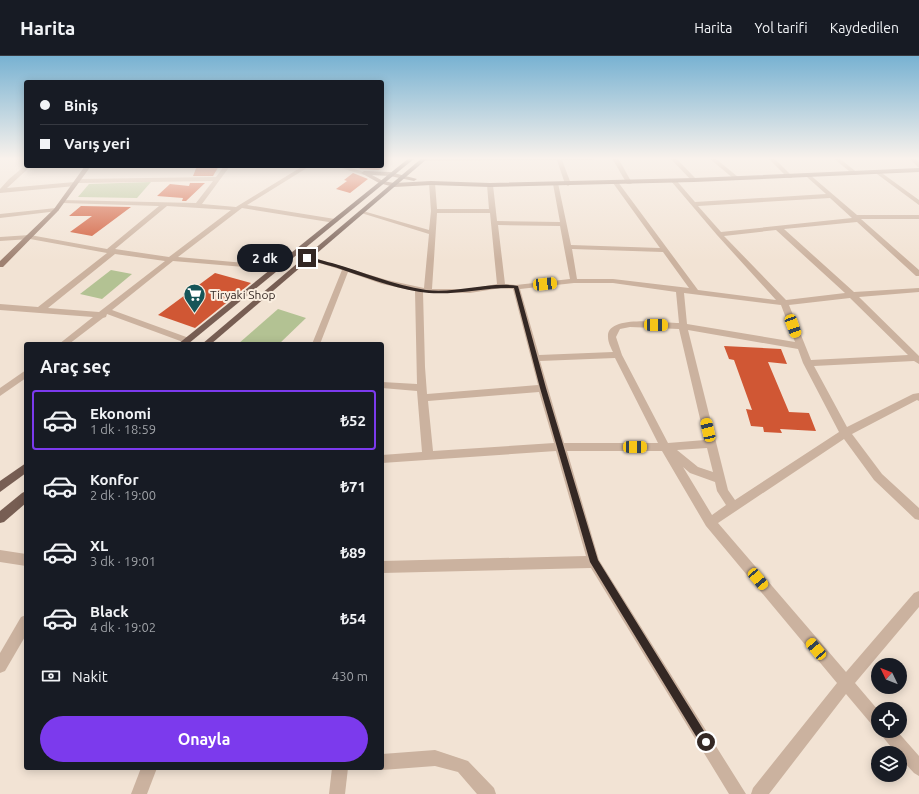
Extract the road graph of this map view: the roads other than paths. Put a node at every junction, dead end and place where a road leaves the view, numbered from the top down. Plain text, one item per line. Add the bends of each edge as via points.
1 (69, 192) edge
2 (207, 192) edge
3 (264, 192) edge
4 (369, 192) edge
5 (385, 192) edge
6 (433, 192) edge
7 (491, 192) edge
8 (558, 192) edge
9 (623, 192) edge
10 (684, 192) edge
11 (827, 192) edge
12 (905, 192) edge
13 (831, 196) junction
14 (63, 201) junction
15 (919, 203) edge
16 (694, 204) junction
17 (164, 205) junction
18 (198, 205) junction
19 (239, 208) junction
20 (56, 210) junction
21 (434, 211) junction
22 (493, 211) junction
23 (361, 212) junction
24 (0, 216) edge
25 (919, 217) edge
26 (856, 218) junction
27 (335, 221) junction
28 (494, 223) junction
29 (564, 224) junction
30 (778, 228) junction
31 (432, 232) junction
32 (719, 234) junction
33 (30, 237) junction
34 (0, 239) edge
35 (568, 247) junction
36 (665, 250) junction
37 (111, 251) junction
38 (307, 258) junction
39 (170, 259) junction
40 (0, 265) edge
41 (278, 268) junction
42 (346, 269) junction
43 (919, 274) edge
44 (574, 281) junction
45 (501, 286) junction
46 (516, 287) junction
47 (680, 289) junction
48 (423, 290) junction
49 (919, 290) edge
50 (695, 291) junction
51 (852, 295) junction
52 (784, 303) junction
53 (0, 307) edge
54 (40, 310) junction
55 (104, 313) junction
56 (682, 326) junction
57 (66, 342) edge
58 (184, 342) edge
59 (208, 342) edge
60 (317, 342) edge
61 (800, 346) junction
62 (618, 355) junction
63 (535, 358) junction
64 (918, 359) edge
65 (808, 363) junction
66 (24, 374) edge
67 (384, 385) edge
68 (543, 388) junction
69 (0, 393) edge
70 (423, 393) junction
71 (919, 397) edge
72 (845, 433) junction
73 (711, 444) junction
74 (560, 447) junction
75 (665, 447) junction
76 (428, 457) junction
77 (384, 459) edge
78 (24, 469) edge
79 (720, 479) junction
80 (0, 487) edge
81 (24, 498) edge
82 (733, 507) junction
83 (919, 515) edge
84 (0, 518) edge
85 (710, 522) junction
86 (0, 556) edge
87 (24, 560) edge
88 (594, 562) junction
89 (384, 567) edge
90 (919, 597) edge
91 (24, 625) edge
92 (0, 666) edge
93 (845, 684) junction
94 (871, 713) edge
95 (893, 738) edge
96 (384, 762) edge
97 (919, 768) edge
98 (148, 770) edge
99 (340, 770) edge
100 (139, 794) edge
101 (337, 794) edge
102 (488, 794) edge
103 (738, 794) edge
104 (759, 794) edge

1 - 14 street
2 - 18 street
3 - 19 street
4 - 27 main road
5 - 23 main road
6 - 21 street
7 - 22 street
8 - 29 street
9 - 36 street
10 - 16 street
11 - 13 street
12 - 15 street
13 - 16 street
13 - 26 street
14 - 17 street
14 - 20 street
16 - 32 street
17 - 18 street
17 - 37 street
18 - 19 street
19 - 27 street
19 - 39 street
20 - 24 street
20 - 33 street
21 - 22 street
21 - 31 street
22 - 28 street
23 - 31 street
23 - 38 main road
25 - 26 street
26 - 30 street
26 - 43 street
27 - 41 main road
28 - 29 street
28 - 45 street
29 - 35 street
30 - 32 street
30 - 51 street
31 - 48 street
32 - 52 street
33 - 34 street
33 - 37 street
33 - 40 street
35 - 36 street
35 - 44 street
36 - 50 street
37 - 39 street
37 - 54 street
38 - 42 street
38 - 59 main road
39 - 41 street
39 - 55 street
41 - 58 main road
42 - 48 street via 385,282
42 - 60 street
44 - 46 street
44 - 47 street via 613,281
45 - 46 street
45 - 48 street via 470,291
46 - 63 street
47 - 50 street
47 - 56 street
48 - 70 street
49 - 51 street
50 - 52 street
51 - 52 street
51 - 64 street
52 - 61 street
53 - 54 street
54 - 55 street
55 - 57 street
55 - 58 street
56 - 61 street
56 - 62 street via 630,324 617,328 612,337
56 - 73 street
61 - 65 street
62 - 63 street
62 - 75 street
63 - 68 street
64 - 65 street
65 - 72 street
66 - 69 street
67 - 70 street
68 - 70 street
68 - 74 street
70 - 76 street
71 - 72 street via 916,396
72 - 82 street
72 - 83 street via 878,477
73 - 75 street
73 - 79 street
74 - 75 street
74 - 76 street
74 - 88 street
75 - 79 street via 694,470
75 - 85 street
76 - 77 street
78 - 80 main road
79 - 82 street via 723,491
81 - 84 main road
82 - 85 street
85 - 93 street
86 - 87 street
88 - 89 street
88 - 103 street
90 - 93 street
91 - 92 street
93 - 94 street
93 - 104 street
95 - 97 street
96 - 102 street via 435,758 463,766
98 - 100 street
99 - 101 street

